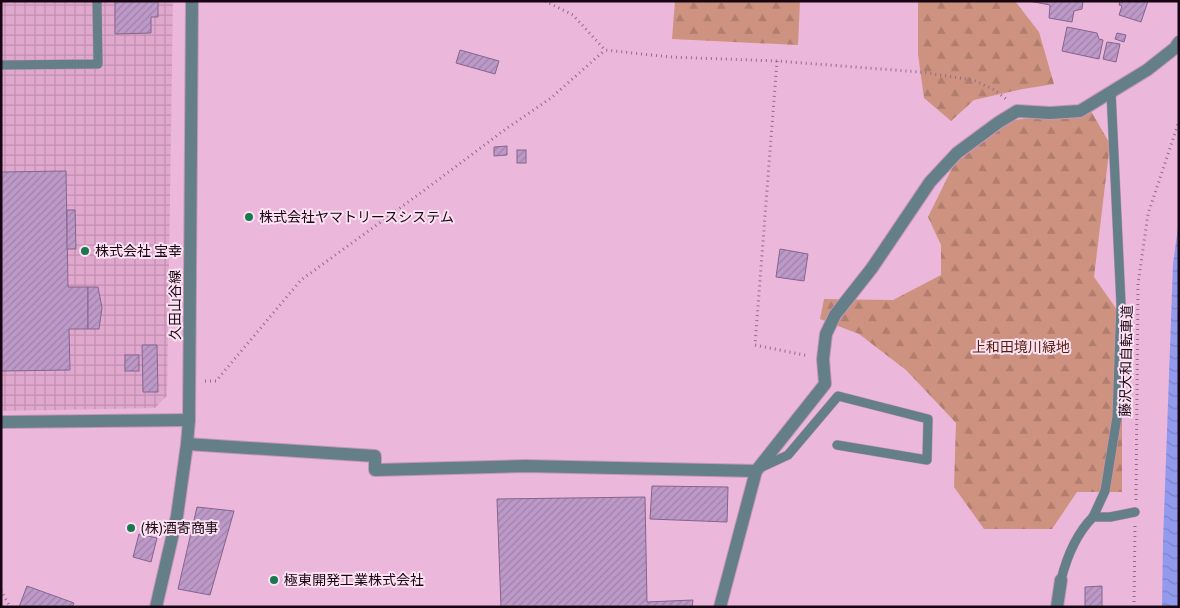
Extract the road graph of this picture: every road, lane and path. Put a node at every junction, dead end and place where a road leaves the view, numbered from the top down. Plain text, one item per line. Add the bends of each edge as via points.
1 (97, 1) edge
2 (192, 1) edge
3 (546, 2) edge
4 (1179, 42) edge
5 (605, 50) junction
6 (776, 61) junction
7 (1, 65) edge
8 (1112, 92) junction
9 (1018, 111) junction
10 (1179, 121) edge
11 (823, 359) junction
12 (189, 383) junction
13 (189, 420) junction
14 (1, 422) edge
15 (187, 444) junction
16 (837, 445) dead end
17 (756, 471) junction
18 (1135, 512) junction
19 (1093, 517) junction
20 (1061, 580) joint
21 (1, 590) edge
22 (10, 607) edge
23 (156, 607) edge
24 (720, 607) edge
25 (1057, 607) edge
26 (1134, 607) edge

1 - 7 lane via 98,64
2 - 12 street, 久田山谷線
3 - 5 path via 573,15
4 - 8 street via 1147,70
5 - 6 path via 670,57
5 - 12 path via 551,98 301,280 216,381
6 - 9 path via 920,72 973,80 996,90
6 - 11 path via 755,345
8 - 9 street via 1080,111
8 - 19 lane via 1120,304 1117,417 1106,490
9 - 11 street via 957,153 930,182 872,268 834,315 826,334
10 - 18 path, 藤沢大和自転車道 via 1148,214 1138,284
11 - 17 street via 825,384
12 - 13 street, 久田山谷線
13 - 14 street
13 - 15 street, 久田山谷線
15 - 17 street via 375,456 375,470 524,466
15 - 23 street, 久田山谷線 via 177,516
16 - 17 lane via 927,460 928,419 838,396 788,455
17 - 24 street
18 - 19 lane
18 - 26 path, 藤沢大和自転車道
19 - 20 lane via 1077,537
20 - 25 street
21 - 22 path

